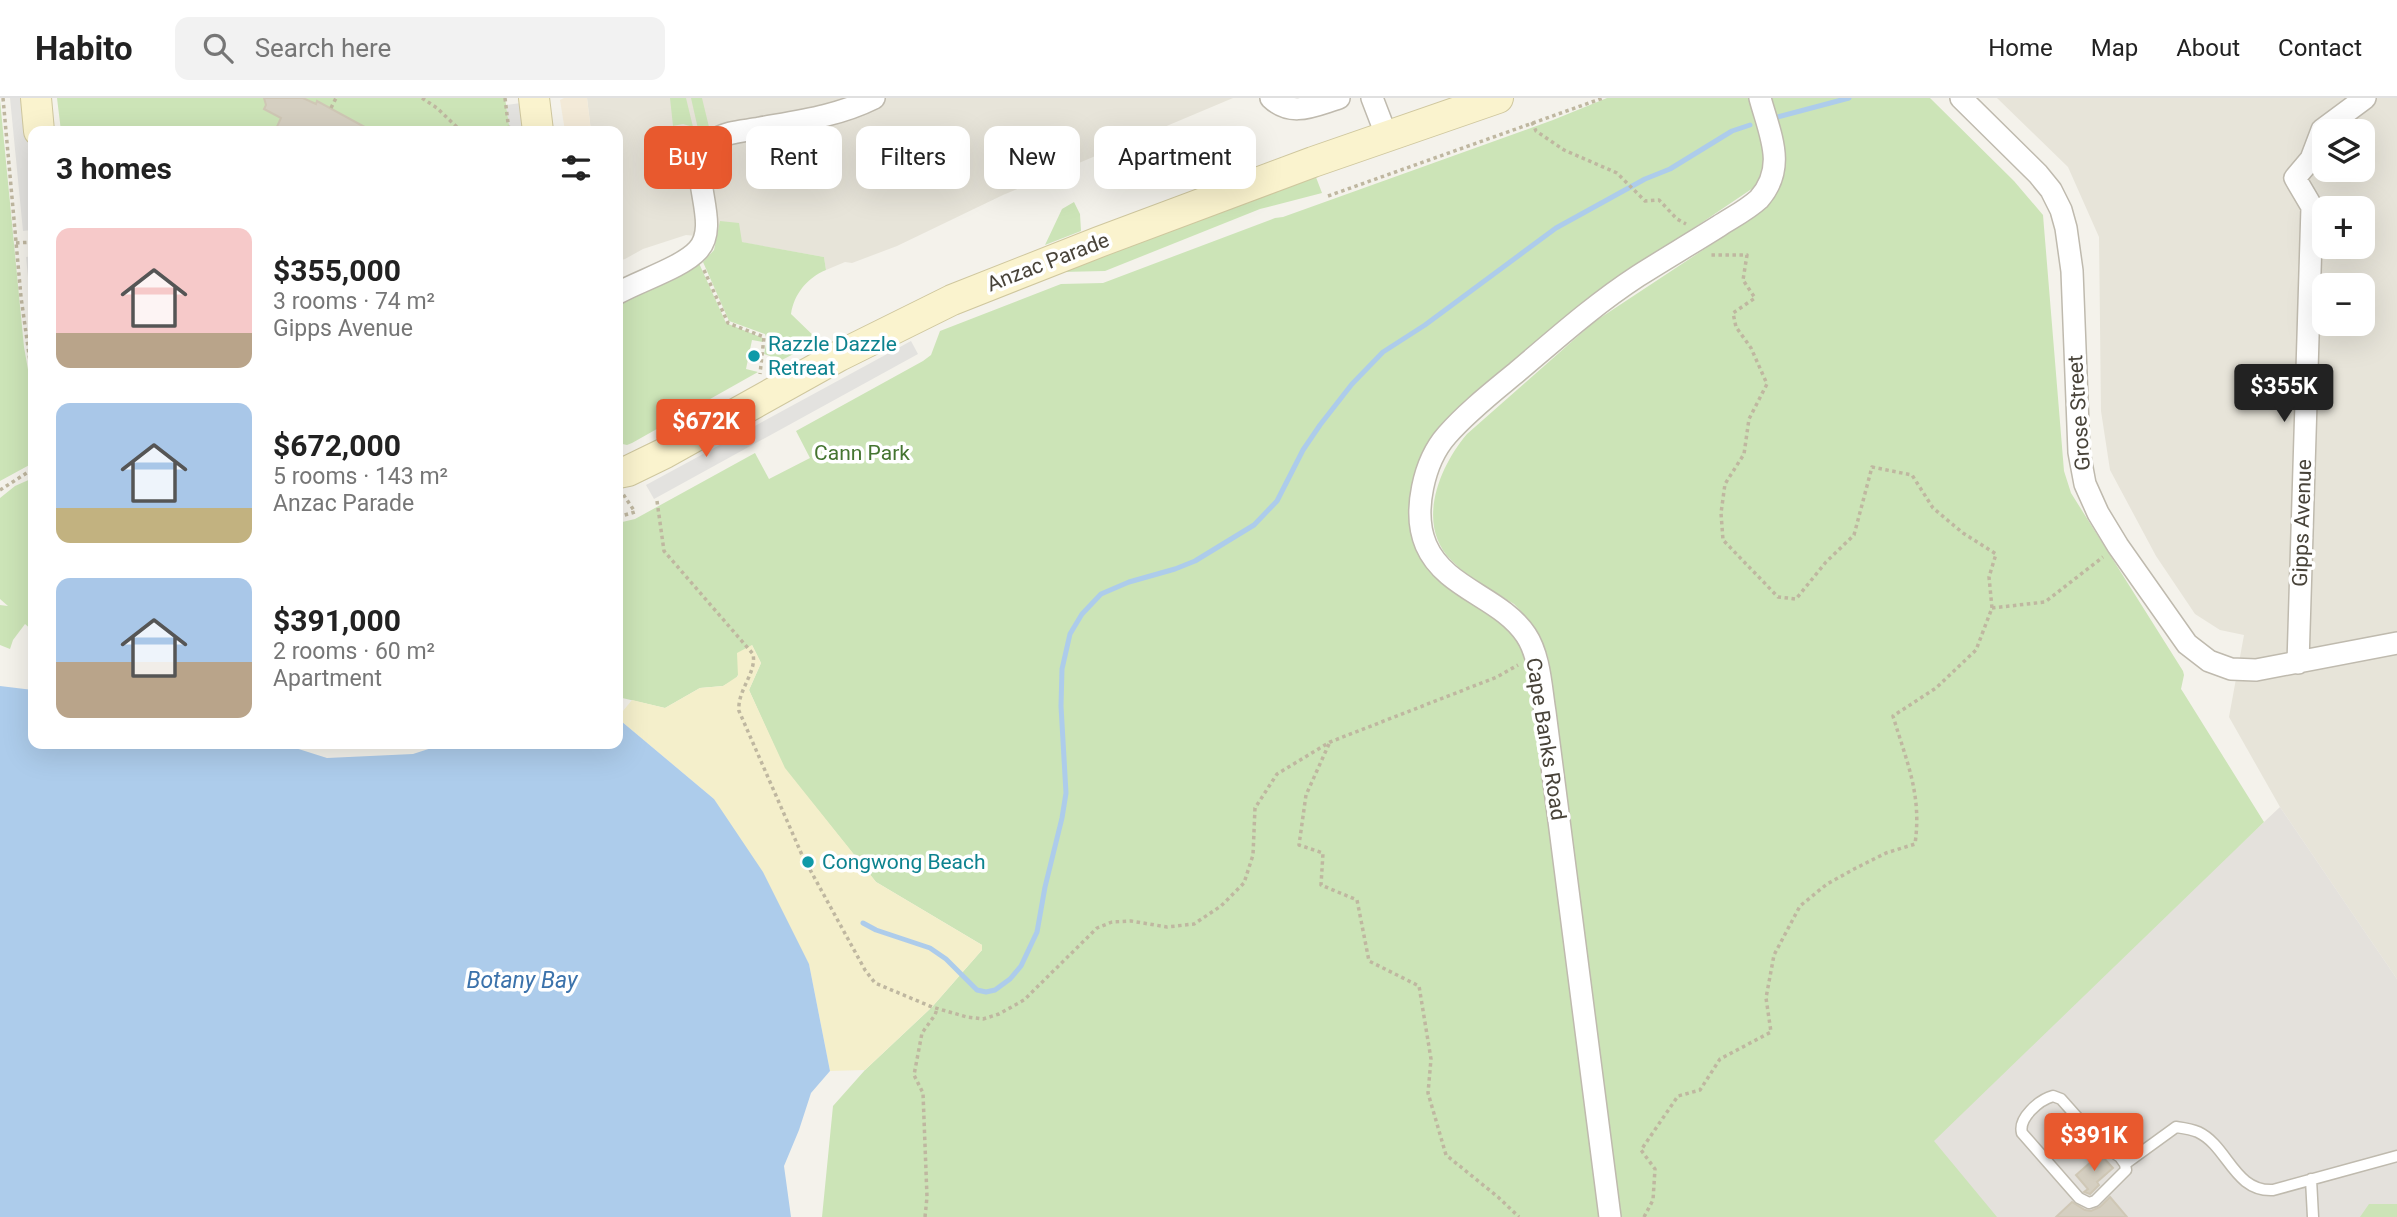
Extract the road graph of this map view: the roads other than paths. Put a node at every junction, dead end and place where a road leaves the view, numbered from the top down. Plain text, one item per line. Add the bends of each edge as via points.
1 (36, 98) edge
2 (534, 98) edge
3 (874, 98) edge
4 (1272, 98) edge
5 (1339, 98) edge
6 (1372, 98) edge
7 (1498, 98) edge
8 (1760, 98) edge
9 (2365, 98) edge
10 (1967, 100) edge
11 (39, 126) edge
12 (537, 126) edge
13 (1387, 136) junction
14 (623, 290) edge
15 (623, 472) edge
16 (2397, 643) edge
17 (2298, 663) junction
18 (2397, 1156) edge
19 (2126, 1164) junction
20 (2311, 1179) junction
21 (1610, 1217) edge
22 (2313, 1217) edge

1 - 11 main road
2 - 12 main road
3 - 14 street via 833,114 713,140 701,157 706,237 692,255
4 - 5 street via 1294,110
6 - 13 street
7 - 13 main road, Anzac Parade
8 - 21 street, Cape Banks Road via 1775,158 1770,185 1754,204 1584,314 1492,393 1447,436 1431,462 1422,491 1421,523 1432,558 1515,622 1536,657
9 - 17 street, Gipps Avenue via 2322,130 2311,159 2295,178 2312,207
10 - 17 street, Grose Street via 2038,174 2061,210 2072,271 2079,452 2085,484 2098,513 2187,644 2208,661 2231,669 2256,670
13 - 15 main road, Anzac Parade via 942,305
16 - 17 street, Grose Street
18 - 20 lane
19 - 19 lane via 2118,1179 2089,1203 2079,1198 2022,1133 2022,1119 2047,1098 2061,1099 2101,1144
19 - 20 lane via 2176,1127 2200,1132 2252,1187 2262,1191
20 - 22 lane

